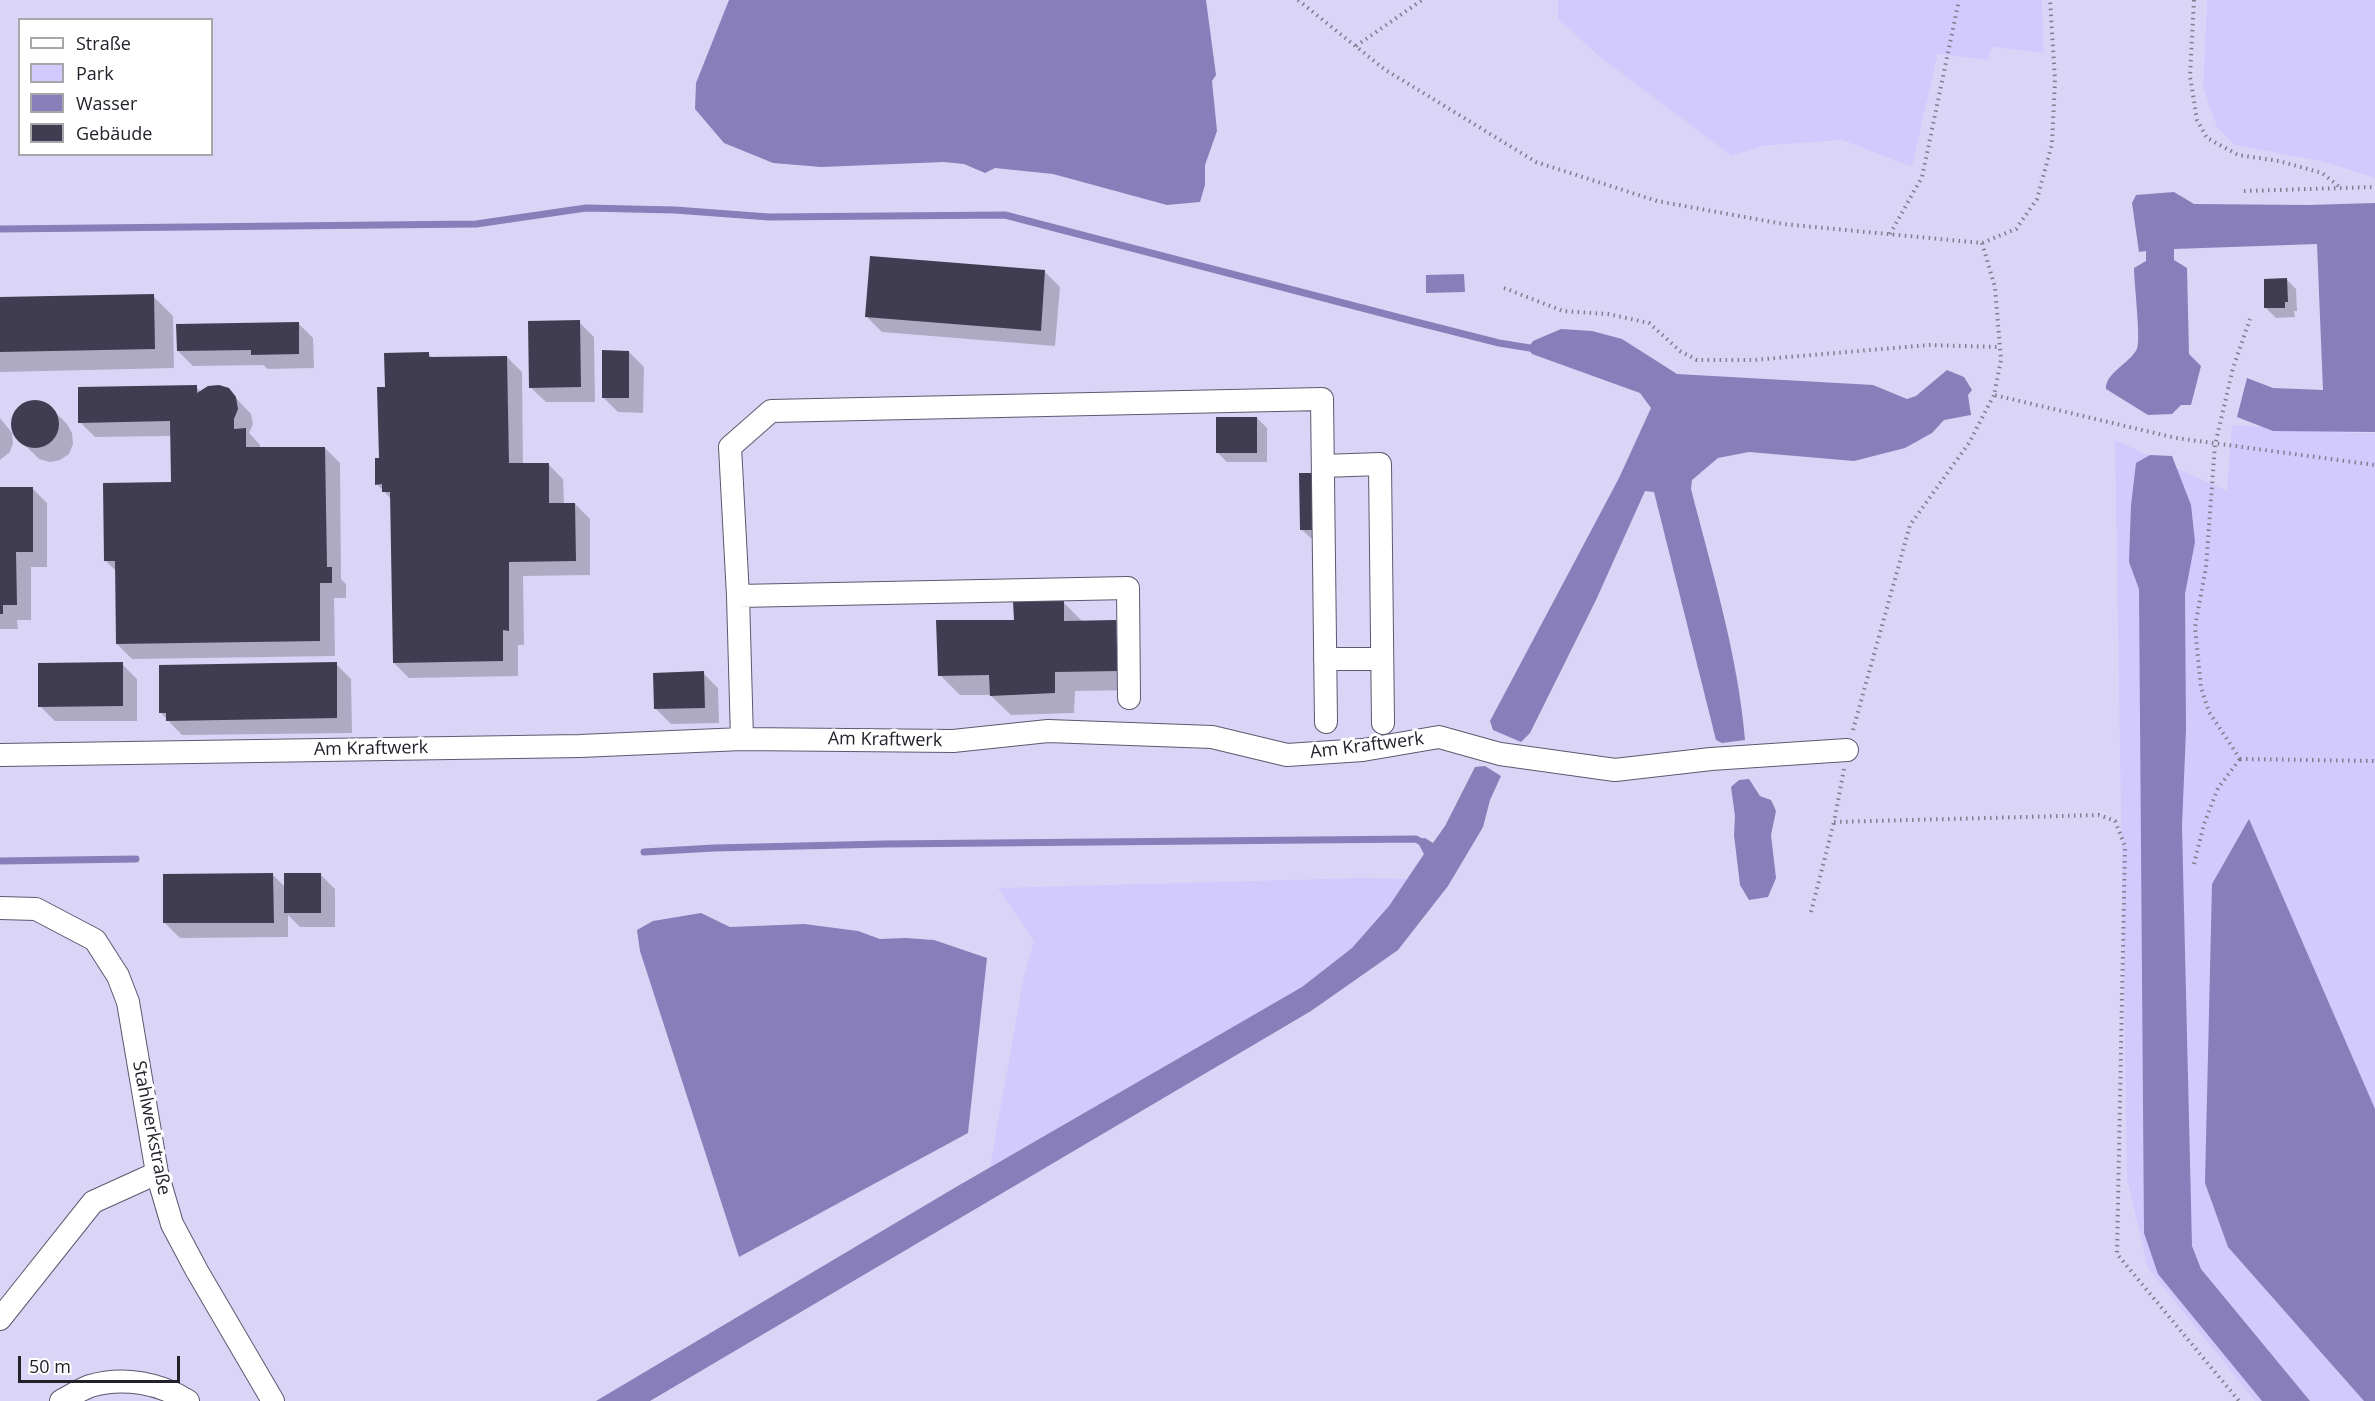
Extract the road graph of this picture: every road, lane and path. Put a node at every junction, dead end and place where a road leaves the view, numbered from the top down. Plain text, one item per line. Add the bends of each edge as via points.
1 (1298, 0) edge
2 (1422, 0) edge
3 (1959, 0) edge
4 (2050, 0) edge
5 (2194, 0) edge
6 (1356, 46) junction
7 (2375, 187) edge
8 (2341, 188) junction
9 (2244, 191) dead end
10 (1890, 234) junction
11 (1982, 243) junction
12 (1504, 288) dead end
13 (2250, 319) dead end
14 (2000, 347) junction
15 (1994, 395) junction
16 (2215, 445) junction
17 (1323, 465) junction
18 (2375, 465) edge
19 (738, 596) junction
20 (1325, 659) junction
21 (1382, 659) junction
22 (1129, 698) dead end
23 (1326, 722) dead end
24 (1383, 723) dead end
25 (742, 739) junction
26 (1847, 750) junction
27 (0, 755) edge
28 (2240, 759) junction
29 (2375, 761) edge
30 (1834, 822) junction
31 (2194, 864) dead end
32 (0, 908) edge
33 (1811, 912) dead end
34 (157, 1173) junction
35 (0, 1319) edge
36 (61, 1401) edge
37 (188, 1401) edge
38 (273, 1401) edge
39 (2239, 1401) edge

1 - 6 path
2 - 6 path
3 - 10 path via 1922,177
4 - 11 path via 2055,80 2052,144 2037,199 2016,229
5 - 8 path via 2190,76 2198,120 2207,138 2238,155 2322,173
6 - 10 path via 1384,69 1536,162 1657,201 1784,224
7 - 8 path
8 - 9 path
10 - 11 path
11 - 14 path via 1995,287
12 - 14 path via 1563,311 1608,314 1649,323 1680,351 1697,360 1753,360 1929,345
13 - 16 path via 2233,368
14 - 15 path
15 - 16 path
15 - 26 path via 1969,443 1910,525
16 - 18 path
16 - 28 path via 2206,567 2195,627 2201,688 2209,712
17 - 19 street via 1323,399 771,411 730,447
17 - 20 street
17 - 21 street via 1380,464
19 - 22 street via 1128,588
19 - 25 street
20 - 21 street
20 - 23 street
21 - 24 street
25 - 26 street, Am Kraftwerk via 953,741 1048,731 1212,737 1287,754 1363,750 1439,737 1500,754 1615,770
25 - 27 street, Am Kraftwerk via 580,746
26 - 30 path
28 - 29 path
28 - 31 path via 2218,788
30 - 33 path
30 - 39 path via 2099,815 2115,821 2125,846 2117,1254
32 - 34 street, Stahlwerkstraße via 36,909 95,940 118,976 128,1002
34 - 35 street via 93,1202
34 - 38 street, Stahlwerkstraße via 172,1224
36 - 37 street via 91,1386 132,1381 172,1390

